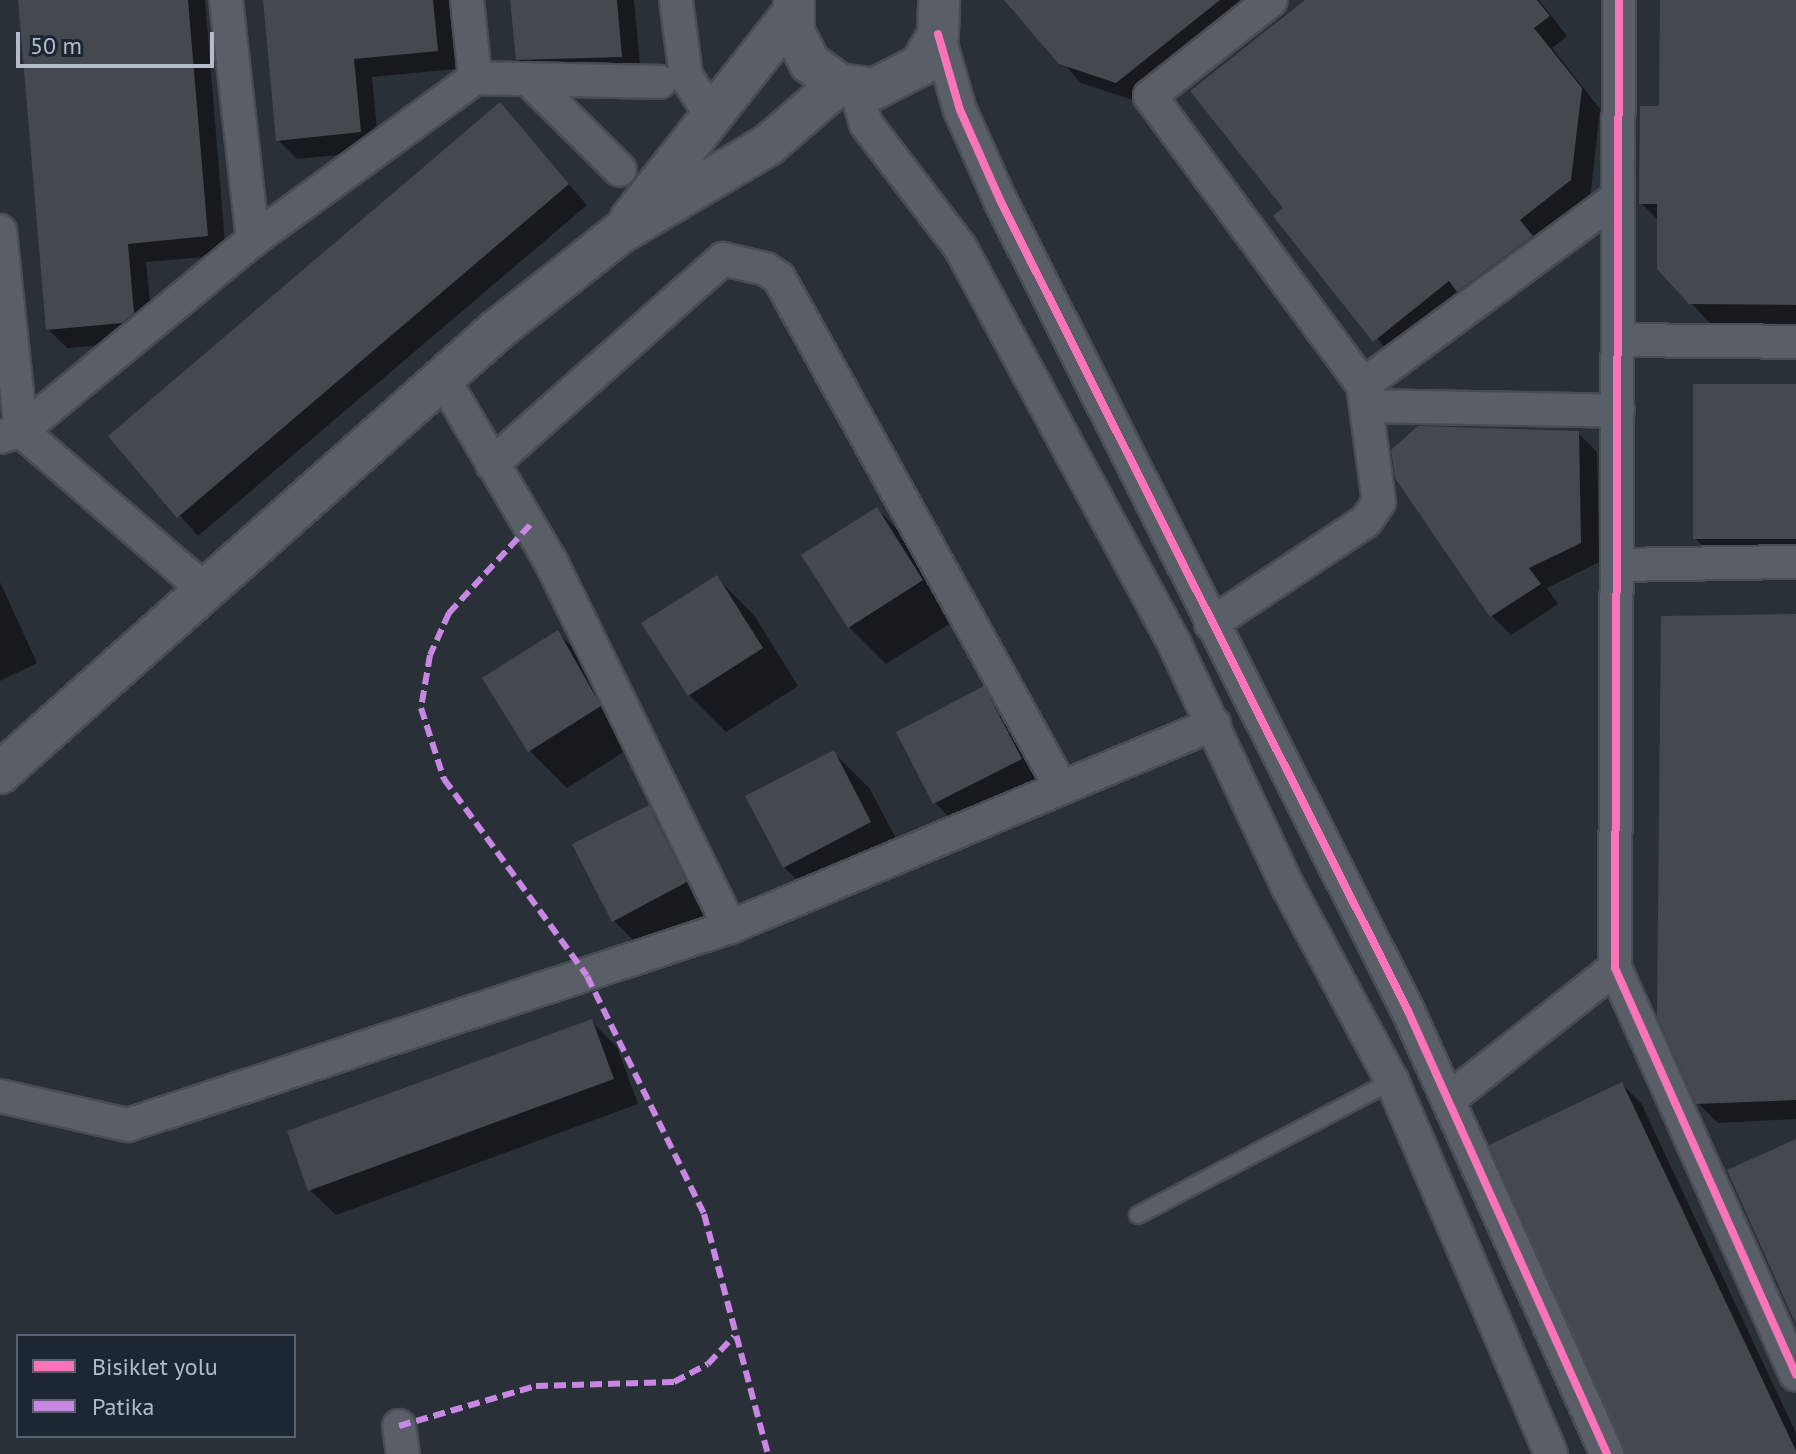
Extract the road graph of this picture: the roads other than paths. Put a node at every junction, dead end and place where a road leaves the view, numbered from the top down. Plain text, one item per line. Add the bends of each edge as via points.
1 (226, 0) edge
2 (467, 0) edge
3 (676, 0) edge
4 (1271, 0) edge
5 (1619, 0) edge
6 (793, 7) edge
7 (938, 17) edge
8 (475, 78) junction
9 (528, 79) junction
10 (660, 82) dead end
11 (847, 86) junction
12 (711, 115) junction
13 (620, 170) dead end
14 (1618, 197) junction
15 (0, 231) edge
16 (620, 233) junction
17 (253, 240) junction
18 (1618, 340) junction
19 (1796, 342) edge
20 (442, 377) junction
21 (1364, 395) junction
22 (1618, 411) junction
23 (10, 434) edge
24 (492, 464) junction
25 (1796, 562) edge
26 (1618, 565) junction
27 (204, 589) junction
28 (1211, 624) junction
29 (1214, 724) junction
30 (0, 773) edge
31 (1061, 787) junction
32 (730, 927) junction
33 (1615, 968) junction
34 (1392, 1081) junction
35 (0, 1096) edge
36 (1448, 1100) junction
37 (1138, 1215) dead end
38 (1796, 1375) edge
39 (1551, 1454) edge
40 (1607, 1454) edge

1 - 17 street
2 - 8 street
3 - 12 street via 686,76
4 - 21 street via 1150,96
5 - 14 street
6 - 11 street via 800,49
6 - 12 street
7 - 11 street via 907,77
7 - 28 street via 960,110 1001,202
8 - 9 street
8 - 17 street
9 - 10 street
9 - 13 street
11 - 16 street via 768,145
11 - 29 street via 866,124 960,247
12 - 16 street
14 - 18 street
14 - 21 street
15 - 23 street
16 - 20 street
17 - 23 street
18 - 19 street
18 - 22 street
20 - 24 street
20 - 27 street
21 - 22 street
21 - 28 street via 1380,491 1372,516
22 - 26 street
23 - 27 street
24 - 31 street via 723,259 766,269 779,278
24 - 32 street via 550,560
25 - 26 street
26 - 33 street
27 - 30 street
28 - 36 street
29 - 31 street
29 - 34 street via 1288,887
31 - 32 street
32 - 35 street via 128,1125
33 - 36 street
33 - 38 street
34 - 37 lane
34 - 39 street
36 - 40 street

